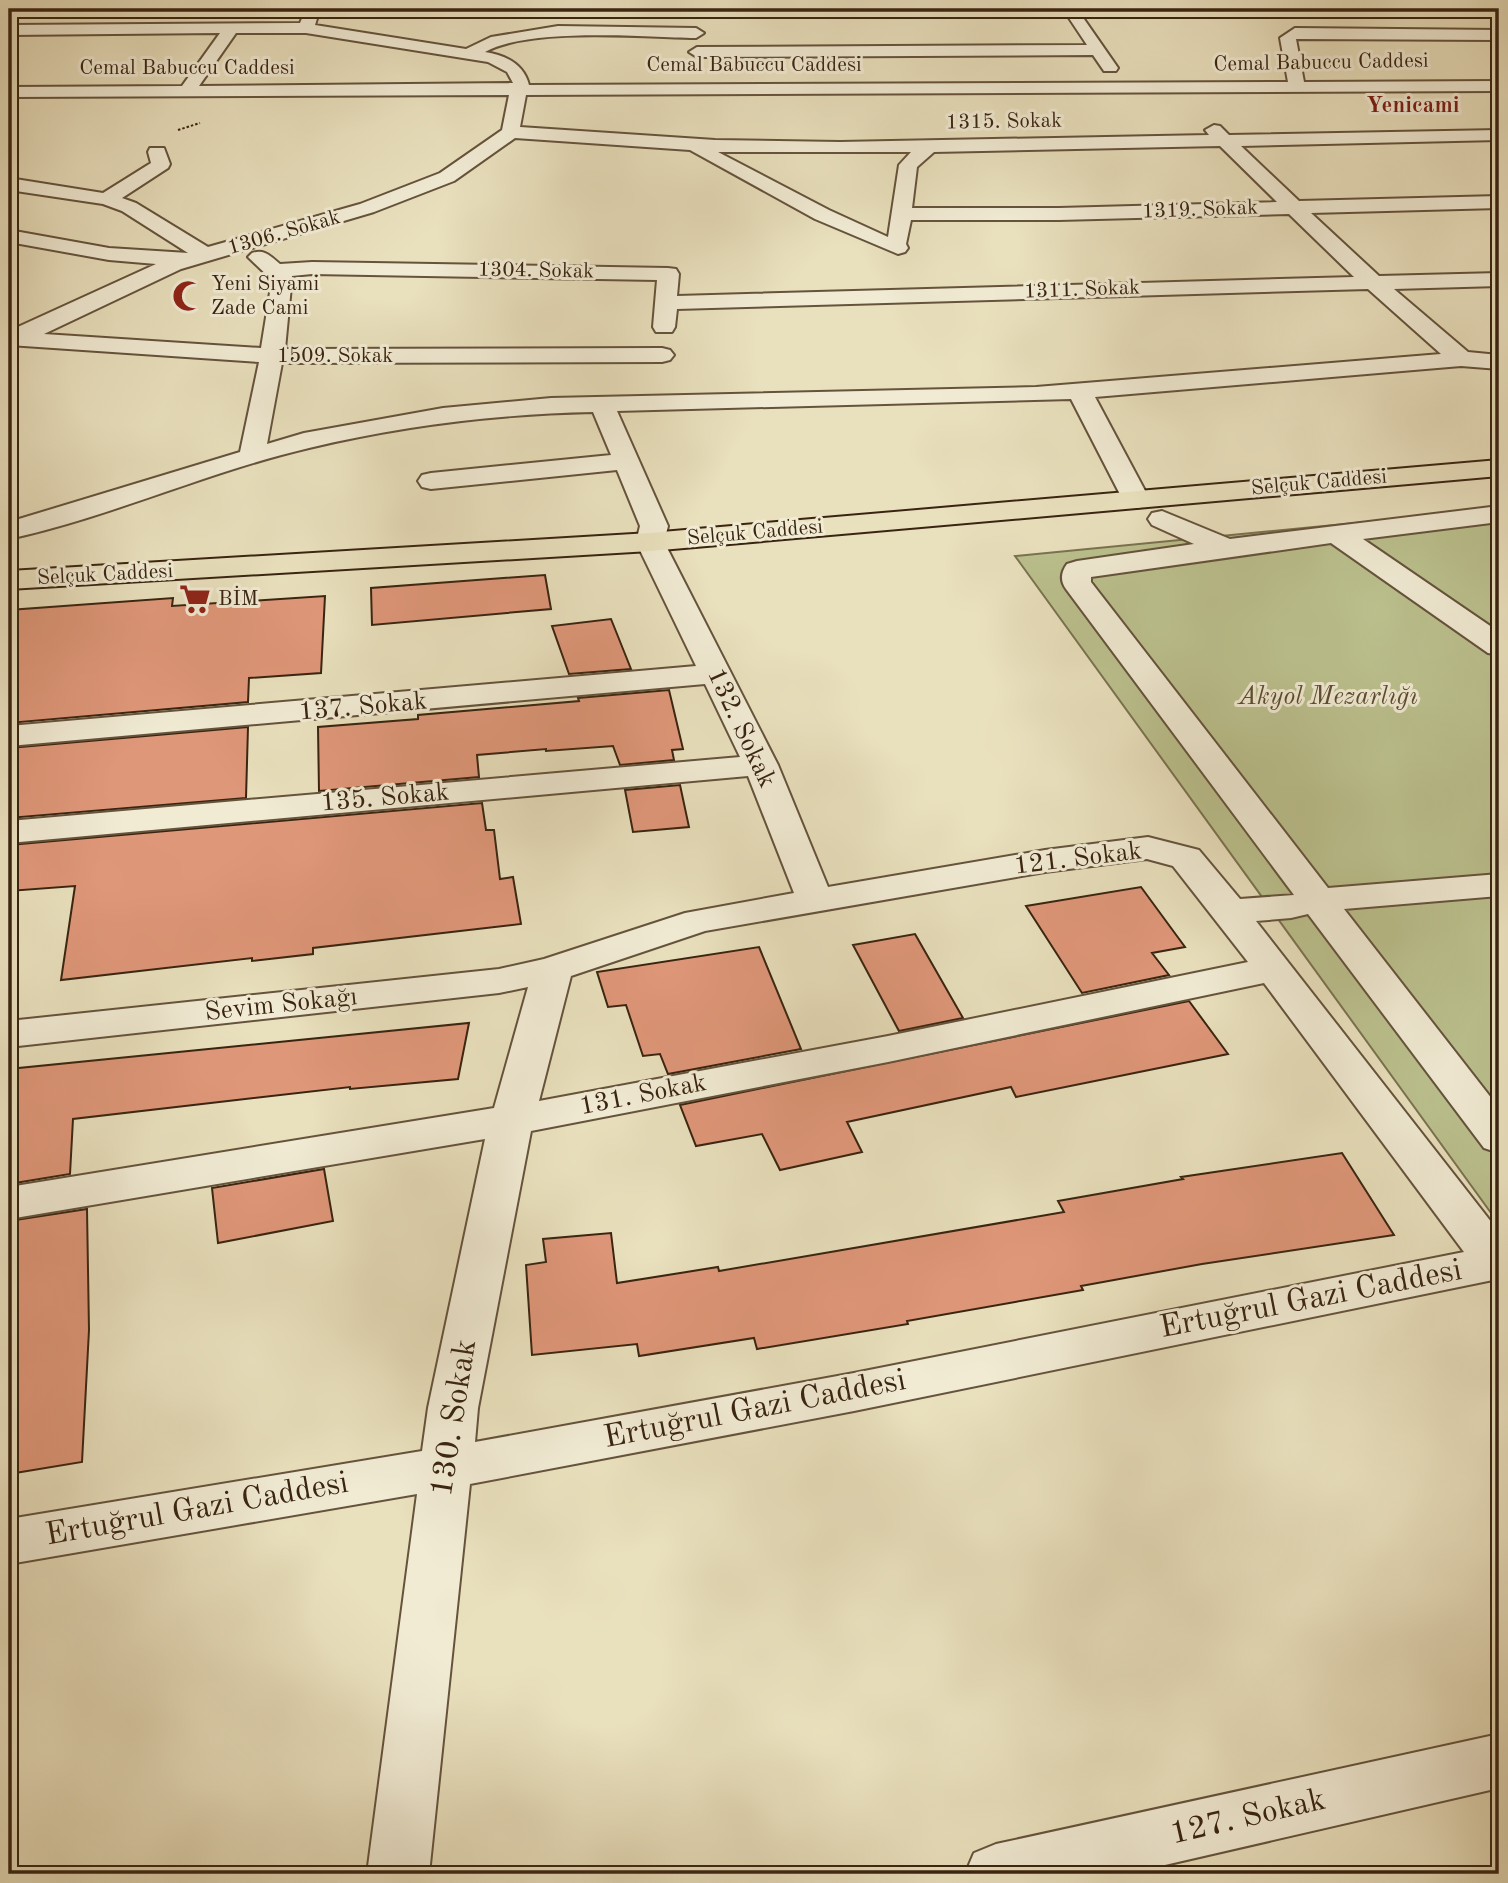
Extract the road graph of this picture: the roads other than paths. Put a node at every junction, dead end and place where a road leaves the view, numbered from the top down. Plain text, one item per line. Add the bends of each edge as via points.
1 (313, 9) edge
2 (1070, 9) edge
3 (533, 19) dead end
4 (306, 28) junction
5 (230, 29) junction
6 (9, 30) edge
7 (525, 35) junction
8 (1499, 35) edge
9 (1099, 50) junction
10 (697, 52) junction
11 (471, 54) junction
12 (1499, 86) edge
13 (1118, 87) junction
14 (1172, 87) junction
15 (1297, 87) junction
16 (697, 88) junction
17 (520, 89) junction
18 (187, 91) junction
19 (9, 92) edge
20 (511, 132) junction
21 (1499, 135) edge
22 (1223, 139) junction
23 (690, 144) junction
24 (928, 147) junction
25 (157, 152) dead end
26 (9, 184) edge
27 (107, 199) junction
28 (1499, 202) edge
29 (1295, 207) junction
30 (900, 214) junction
31 (9, 236) edge
32 (244, 244) junction
33 (898, 248) junction
34 (198, 257) junction
35 (275, 271) junction
36 (1499, 279) edge
37 (892, 282) junction
38 (1374, 283) junction
39 (665, 303) junction
40 (9, 338) edge
41 (662, 355) junction
42 (272, 356) junction
43 (1461, 359) junction
44 (1499, 362) edge
45 (1079, 391) junction
46 (657, 403) junction
47 (602, 404) junction
48 (253, 455) junction
49 (628, 461) junction
50 (1499, 468) edge
51 (431, 481) dead end
52 (1499, 491) edge
53 (1136, 499) junction
54 (1499, 514) edge
55 (1464, 518) junction
56 (1162, 519) junction
57 (9, 531) edge
58 (1336, 534) junction
59 (1499, 537) edge
60 (1226, 548) junction
61 (654, 552) junction
62 (9, 580) edge
63 (9, 596) edge
64 (1499, 646) edge
65 (716, 674) junction
66 (9, 736) edge
67 (761, 765) junction
68 (9, 832) edge
69 (1499, 885) edge
70 (815, 900) junction
71 (1316, 900) junction
72 (1230, 911) junction
73 (553, 969) junction
74 (1275, 969) junction
75 (9, 1034) edge
76 (512, 1120) junction
77 (1499, 1138) edge
78 (9, 1203) edge
79 (1498, 1264) edge
80 (446, 1468) junction
81 (9, 1541) edge
82 (1499, 1761) edge
83 (398, 1874) edge
84 (996, 1874) edge

1 - 4 street
2 - 9 street
3 - 7 street
4 - 5 street
4 - 11 street
5 - 6 street
5 - 18 street
7 - 10 street via 696,27
7 - 11 street via 491,42
8 - 15 street via 1295,33 1287,38
9 - 10 street
9 - 13 street
10 - 16 street
11 - 17 street via 514,69
12 - 15 street, Cemal Babuccu Caddesi
13 - 14 street, Cemal Babuccu Caddesi
13 - 16 street, Cemal Babuccu Caddesi
14 - 15 street, Cemal Babuccu Caddesi
14 - 22 street
16 - 17 street, Cemal Babuccu Caddesi
17 - 18 street, Cemal Babuccu Caddesi
17 - 20 street
18 - 19 street, Cemal Babuccu Caddesi
20 - 23 street, 1315. Sokak
20 - 32 street, 1306. Sokak via 447,177 367,208
21 - 22 street, 1315. Sokak
22 - 24 street, 1315. Sokak
22 - 29 street
23 - 24 street, 1315. Sokak
23 - 33 street
24 - 30 street via 908,165
25 - 27 street via 161,164 150,175
26 - 27 street
27 - 34 street via 129,207
28 - 29 street, 1319. Sokak
29 - 30 street, 1319. Sokak
29 - 38 street
30 - 33 street
31 - 34 street via 109,254
32 - 34 street, 1306. Sokak
32 - 35 street
33 - 37 street
34 - 40 street, 1306. Sokak
35 - 39 street, 1304. Sokak via 668,274
35 - 42 street via 283,278
36 - 38 street, 1311. Sokak
37 - 38 street, 1311. Sokak
37 - 39 street, 1311. Sokak
38 - 43 street
39 - 41 street, 1304. Sokak
40 - 42 street, 1509. Sokak
41 - 42 street, 1509. Sokak
41 - 46 street, 1304. Sokak
42 - 48 street
43 - 44 street
43 - 45 street
45 - 46 street
45 - 53 street
46 - 47 street
47 - 48 street via 443,416
47 - 49 street
48 - 57 street
49 - 51 street
49 - 61 street via 654,526
50 - 53 main road, Selçuk Caddesi
52 - 56 main road
53 - 61 main road, Selçuk Caddesi
54 - 55 street
55 - 58 street
55 - 59 street
56 - 60 street
56 - 61 main road
58 - 60 street
58 - 64 street
60 - 71 street via 1077,570 1076,583
61 - 62 main road, Selçuk Caddesi
61 - 63 main road
61 - 65 street, 132. Sokak
65 - 66 street, 137. Sokak
65 - 67 street, 132. Sokak
67 - 68 street, 135. Sokak
67 - 70 street, 132. Sokak
69 - 71 street
70 - 72 street, 121. Sokak via 1148,848 1186,858
70 - 73 street, 121. Sokak via 698,921
71 - 72 street via 1291,907
71 - 77 street
72 - 74 street, 121. Sokak
73 - 75 street, Sevim Sokağı via 499,981
73 - 76 street, 130. Sokak
74 - 76 street, 131. Sokak
74 - 79 street, 121. Sokak
76 - 78 street, 131. Sokak
76 - 80 street, 130. Sokak via 453,1409
79 - 80 street, Ertuğrul Gazi Caddesi
80 - 81 street, Ertuğrul Gazi Caddesi
80 - 83 street, 130. Sokak
82 - 84 street, 127. Sokak

